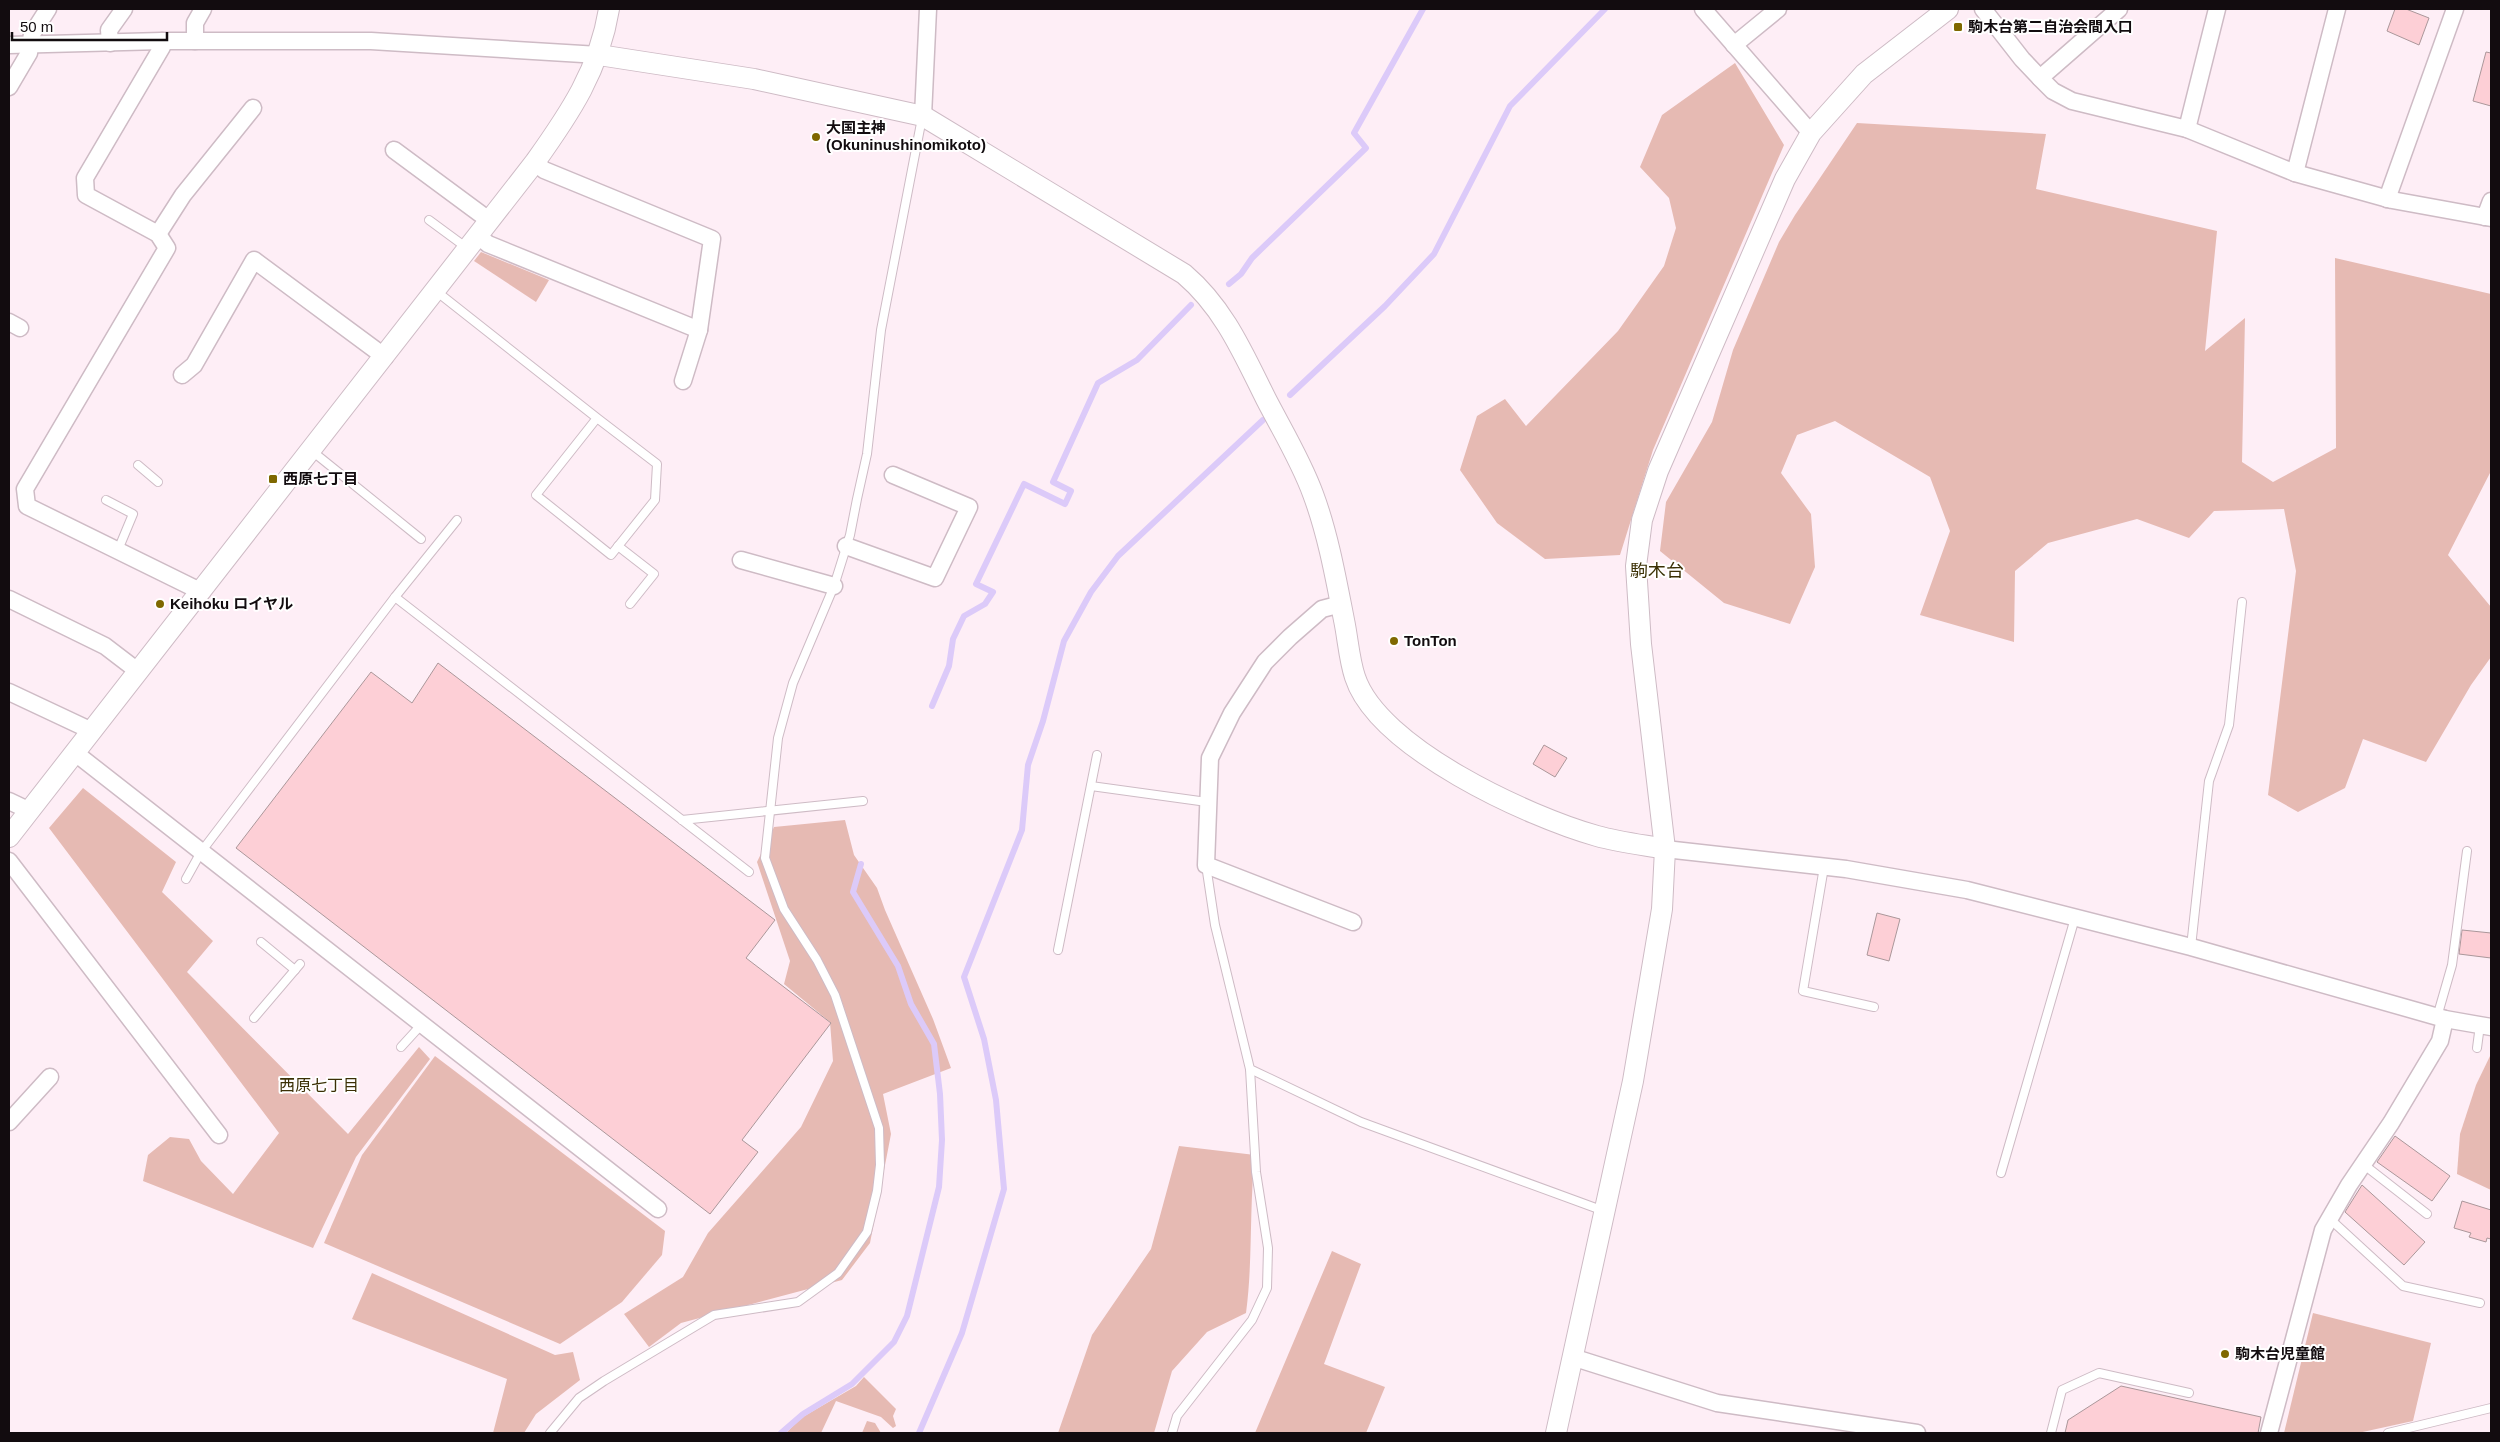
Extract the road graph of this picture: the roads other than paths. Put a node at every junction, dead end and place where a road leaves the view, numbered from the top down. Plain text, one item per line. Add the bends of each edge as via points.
1 (48, 9) edge
2 (124, 9) edge
3 (203, 9) edge
4 (609, 9) edge
5 (928, 9) edge
6 (1703, 9) edge
7 (1778, 9) edge
8 (1948, 9) edge
9 (1983, 9) edge
10 (2119, 9) edge
11 (2217, 9) edge
12 (2337, 9) edge
13 (2455, 9) edge
14 (162, 41) junction
15 (195, 41) junction
16 (110, 43) junction
17 (9, 45) edge
18 (30, 45) junction
19 (1734, 45) junction
20 (599, 55) junction
21 (2040, 78) junction
22 (9, 87) edge
23 (253, 108) dead end
24 (923, 116) junction
25 (2188, 129) junction
26 (1812, 133) junction
27 (394, 150) dead end
28 (535, 162) junction
29 (2295, 173) junction
30 (2387, 199) junction
31 (2491, 201) edge
32 (2488, 218) edge
33 (429, 220) dead end
34 (158, 234) junction
35 (478, 236) junction
36 (436, 291) junction
37 (699, 330) junction
38 (385, 356) junction
39 (182, 375) dead end
40 (683, 381) dead end
41 (597, 418) junction
42 (312, 451) junction
43 (138, 465) dead end
44 (893, 475) dead end
45 (158, 482) dead end
46 (106, 500) dead end
47 (457, 520) dead end
48 (421, 539) dead end
49 (618, 546) junction
50 (846, 546) junction
51 (118, 550) junction
52 (741, 560) dead end
53 (834, 586) junction
54 (202, 592) junction
55 (395, 597) junction
56 (9, 599) edge
57 (2242, 602) dead end
58 (630, 604) dead end
59 (1341, 604) junction
60 (139, 672) junction
61 (9, 692) edge
62 (92, 732) junction
63 (74, 752) junction
64 (1098, 755) dead end
65 (1091, 786) junction
66 (9, 801) edge
67 (863, 801) dead end
68 (1207, 802) junction
69 (30, 811) junction
70 (771, 812) junction
71 (682, 820) junction
72 (9, 838) edge
73 (1665, 849) junction
74 (2467, 851) dead end
75 (201, 852) junction
76 (9, 861) edge
77 (1206, 865) junction
78 (1824, 867) junction
79 (749, 872) dead end
80 (186, 879) dead end
81 (2075, 918) junction
82 (1353, 922) dead end
83 (261, 942) dead end
84 (2191, 947) junction
85 (1058, 950) dead end
86 (1874, 1007) dead end
87 (254, 1018) dead end
88 (2441, 1018) junction
89 (422, 1024) junction
90 (2486, 1026) edge
91 (401, 1047) dead end
92 (2477, 1048) dead end
93 (1250, 1069) junction
94 (50, 1078) dead end
95 (9, 1122) edge
96 (219, 1135) dead end
97 (2363, 1164) junction
98 (2001, 1173) dead end
99 (658, 1209) dead end
100 (1606, 1212) junction
101 (2428, 1214) dead end
102 (2330, 1219) junction
103 (2480, 1303) dead end
104 (1572, 1357) junction
105 (2189, 1393) dead end
106 (2491, 1408) edge
107 (550, 1433) edge
108 (1172, 1433) edge
109 (1556, 1433) edge
110 (1917, 1433) edge
111 (2051, 1433) edge
112 (2269, 1433) edge
113 (2388, 1433) edge

1 - 18 street via 32,34
2 - 16 street via 110,30
3 - 15 street via 195,23
4 - 20 street
5 - 24 street
6 - 19 street
7 - 19 street
8 - 26 street via 1864,74
9 - 21 street
10 - 21 street
11 - 25 street
12 - 29 street
13 - 30 street
14 - 15 street
14 - 16 street
14 - 34 street via 162,47 85,178 86,194
15 - 20 street via 371,41
16 - 18 street
17 - 18 street
18 - 22 street
19 - 26 street
20 - 24 street via 754,79
20 - 28 street via 569,114
21 - 25 street via 2053,91 2072,101
23 - 34 street via 183,195
24 - 50 lane via 881,330 867,454
24 - 59 street via 1161,258 1203,290 1229,324 1313,494
25 - 29 street
26 - 73 street via 1782,188 1658,471 1642,520 1636,566 1640,644
27 - 35 street
28 - 35 street
28 - 37 street via 544,170 712,239
29 - 30 street
30 - 32 street
31 - 32 street
33 - 35 lane
34 - 51 street via 167,248 25,489 28,506
35 - 36 street
35 - 37 street via 488,244
36 - 38 street
36 - 41 lane
37 - 40 street
38 - 39 street via 254,260 194,365
38 - 42 street
41 - 49 lane via 657,464 655,500
41 - 49 lane via 536,495 611,555
42 - 48 lane
42 - 54 street
43 - 45 lane
44 - 50 street via 969,507 934,578
46 - 51 lane via 133,514
47 - 55 lane
49 - 58 lane via 654,574
50 - 53 lane
51 - 54 street
52 - 53 street
53 - 70 lane via 793,683 778,738
54 - 60 street
55 - 71 lane
55 - 75 lane
56 - 60 street via 105,646
57 - 84 lane via 2229,725 2209,781
59 - 68 street via 1322,609 1290,637 1265,662 1248,686 1210,758
59 - 73 street via 1355,677 1371,705 1396,733 1493,795 1529,811 1597,836
60 - 62 street
61 - 62 street
62 - 63 street
63 - 69 street
63 - 75 street
64 - 65 lane
65 - 68 lane
65 - 85 lane
66 - 69 street
67 - 70 lane
68 - 77 street
69 - 72 street
70 - 71 lane
70 - 107 lane via 765,858 784,909 818,960 835,995 879,1128 880,1165 867,1232 838,1273 798,1302 714,1315 579,1398
71 - 79 lane
73 - 78 street
73 - 100 street via 1662,909 1633,1081
74 - 88 lane via 2452,966
75 - 80 lane
75 - 89 street
76 - 96 street
77 - 82 street
77 - 93 lane via 1215,926
78 - 81 street via 1967,890
78 - 86 lane via 1803,991
81 - 84 street
81 - 98 lane
83 - 87 lane via 297,967
84 - 88 street
88 - 90 street
88 - 97 street via 2440,1041
89 - 91 lane
89 - 99 street
90 - 92 lane
93 - 100 lane via 1361,1122
93 - 108 lane via 1256,1172 1268,1248 1267,1288 1252,1320 1177,1416
94 - 95 street
97 - 101 lane
97 - 102 street
100 - 104 street
102 - 103 lane via 2403,1286
102 - 112 street via 2314,1258
104 - 109 street
104 - 110 street via 1717,1403
105 - 111 lane via 2099,1373 2062,1390
106 - 113 lane

